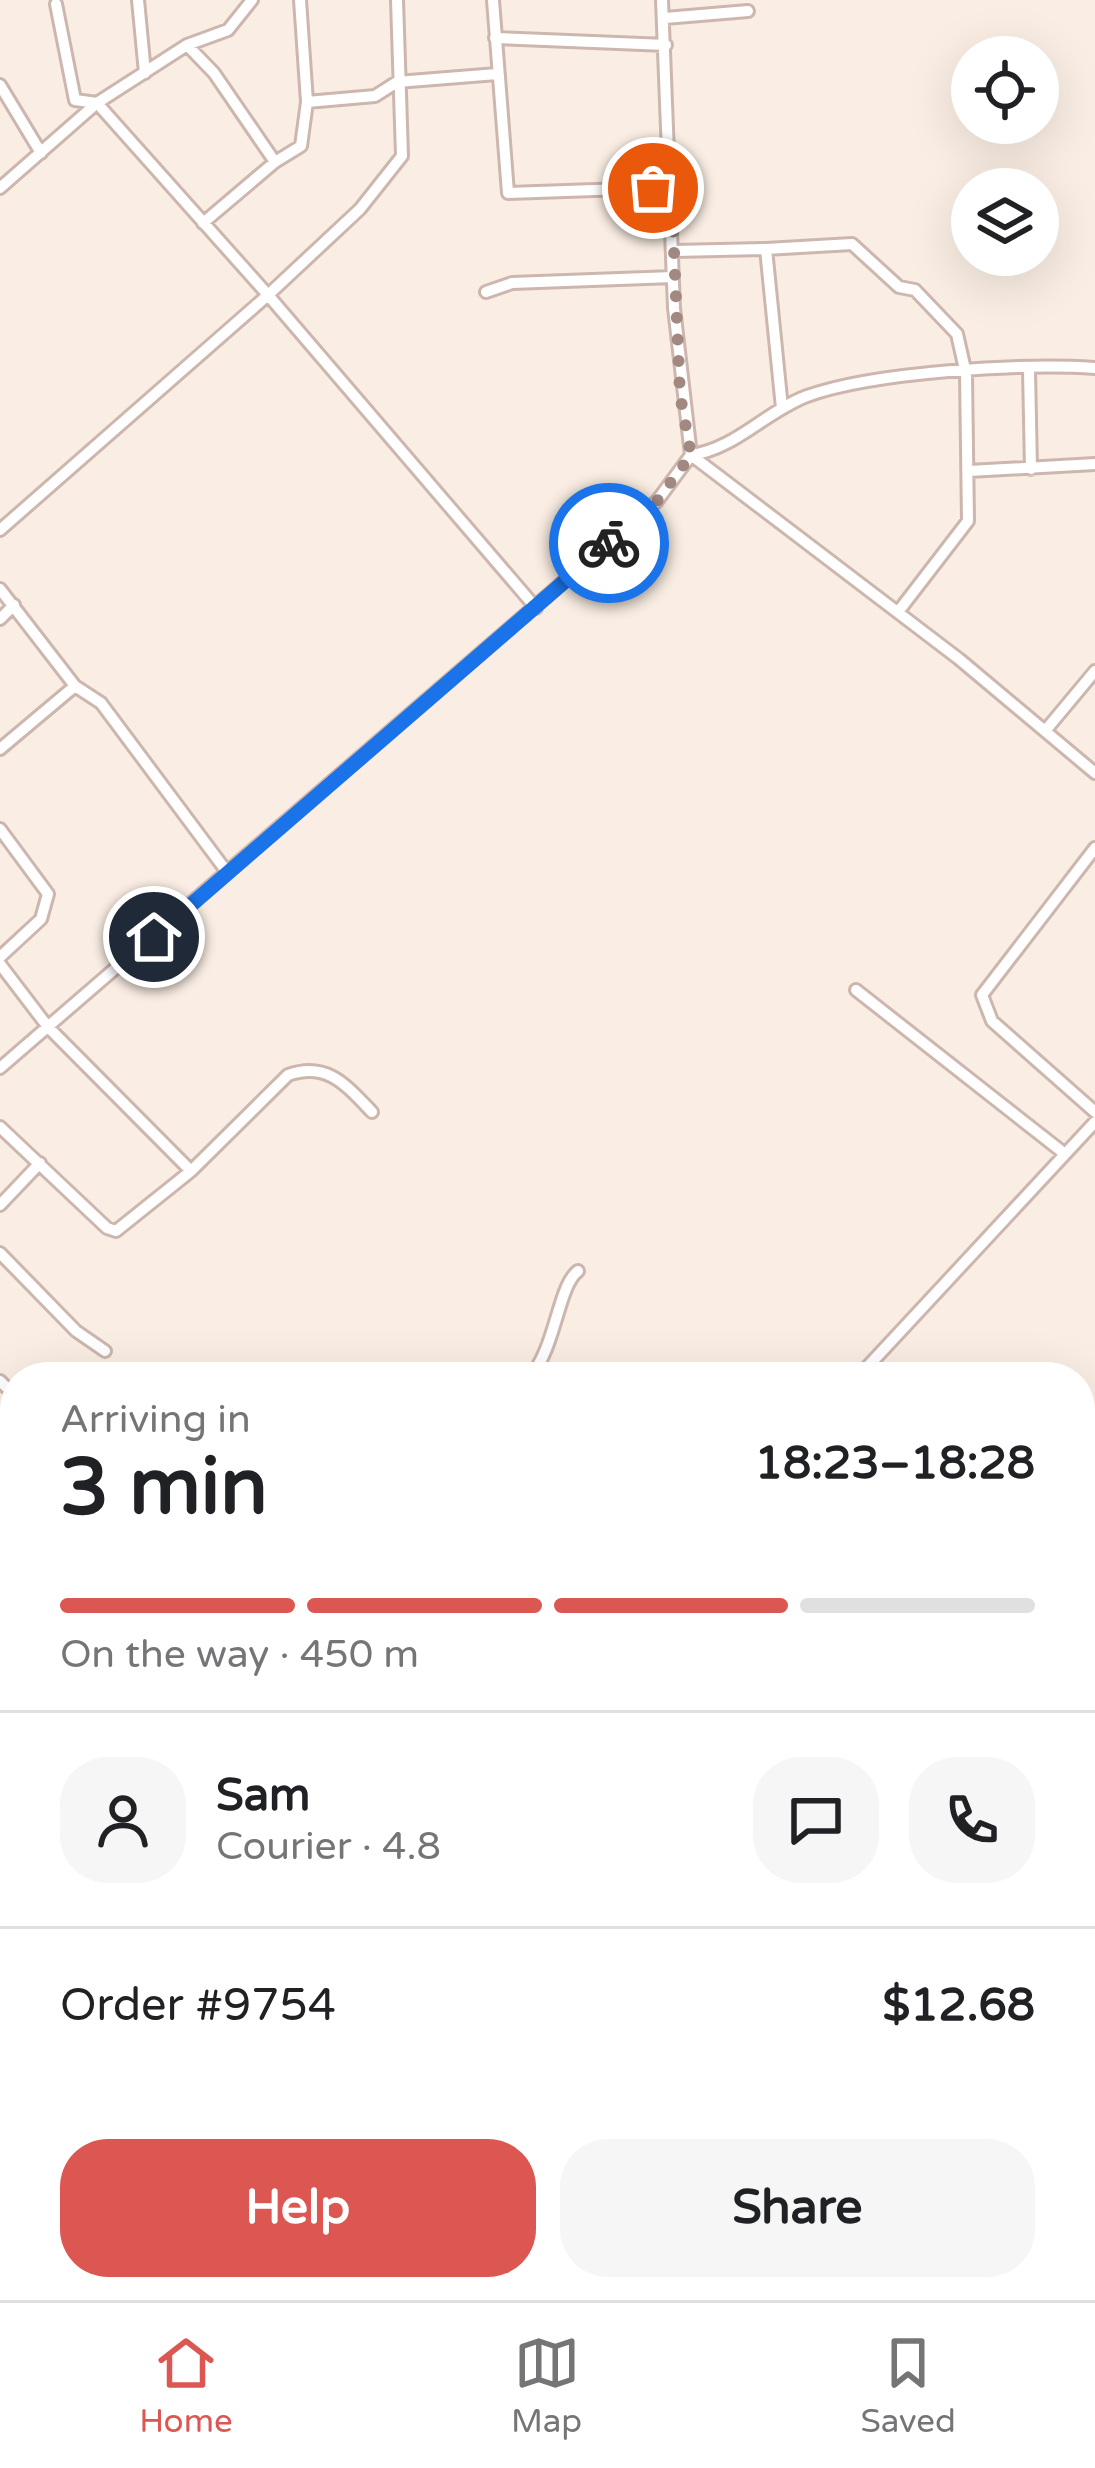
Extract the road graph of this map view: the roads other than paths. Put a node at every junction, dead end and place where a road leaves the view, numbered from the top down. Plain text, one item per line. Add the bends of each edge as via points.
1 (138, 0) edge
2 (252, 0) edge
3 (301, 0) edge
4 (397, 0) edge
5 (493, 0) edge
6 (662, 0) edge
7 (56, 4) dead end
8 (748, 11) dead end
9 (665, 18) junction
10 (495, 38) junction
11 (187, 45) junction
12 (666, 45) junction
13 (145, 74) junction
14 (497, 74) junction
15 (398, 82) junction
16 (0, 85) edge
17 (307, 102) junction
18 (97, 103) junction
19 (41, 153) junction
20 (275, 162) junction
21 (671, 178) junction
22 (0, 188) edge
23 (203, 223) junction
24 (766, 249) junction
25 (674, 251) junction
26 (673, 277) junction
27 (486, 292) dead end
28 (268, 295) junction
29 (1095, 368) edge
30 (1029, 370) junction
31 (966, 374) junction
32 (782, 408) junction
33 (691, 455) junction
34 (1095, 464) edge
35 (1031, 469) junction
36 (969, 471) junction
37 (0, 530) edge
38 (0, 589) edge
39 (14, 605) junction
40 (536, 608) junction
41 (898, 612) junction
42 (0, 620) edge
43 (1095, 671) edge
44 (75, 686) junction
45 (1045, 730) junction
46 (0, 749) edge
47 (1095, 773) edge
48 (0, 829) edge
49 (1095, 848) edge
50 (227, 872) junction
51 (0, 960) edge
52 (856, 990) dead end
53 (48, 1027) junction
54 (0, 1069) edge
55 (372, 1112) dead end
56 (1095, 1112) edge
57 (1095, 1123) edge
58 (0, 1127) edge
59 (1064, 1154) junction
60 (40, 1163) junction
61 (191, 1171) junction
62 (0, 1205) edge
63 (0, 1253) edge
64 (578, 1271) dead end
65 (105, 1352) dead end
66 (539, 1362) edge
67 (872, 1362) edge

1 - 13 street
2 - 11 street via 228,30
3 - 17 street
4 - 15 street
5 - 10 street
6 - 9 street
7 - 18 street via 71,94
8 - 9 street
9 - 12 street
10 - 12 street
10 - 14 street
11 - 13 street
11 - 20 street
12 - 21 street
13 - 18 street
14 - 15 street
14 - 21 street via 508,194 653,188
15 - 17 street via 375,96
15 - 28 street via 405,132 390,176
16 - 19 street
17 - 20 street via 301,146
18 - 19 street
18 - 23 street
19 - 22 street
20 - 23 street
21 - 25 street
23 - 28 street
24 - 25 street
24 - 31 street via 852,244 899,286 915,290 957,334
24 - 32 street
25 - 26 street
26 - 27 street via 512,283
26 - 33 street
28 - 37 street
28 - 40 street
29 - 30 street
30 - 31 street
30 - 35 street
31 - 32 street via 848,385
31 - 36 street
32 - 33 street via 716,452
33 - 40 street via 657,501
33 - 41 street
34 - 35 street
35 - 36 street
36 - 41 street via 968,521
38 - 39 street
39 - 42 street
39 - 44 street
40 - 50 street
41 - 45 street
43 - 45 street
44 - 46 street
44 - 50 street via 101,703
45 - 47 street
48 - 51 street via 48,893 41,919
49 - 56 street via 982,995 992,1021
50 - 53 street
51 - 53 street
52 - 59 street
53 - 54 street
53 - 61 street
55 - 61 street via 333,1074 306,1068 287,1075
57 - 59 street
58 - 60 street
59 - 67 street
60 - 61 street via 116,1231
60 - 62 street
63 - 65 street
64 - 66 street via 563,1291

